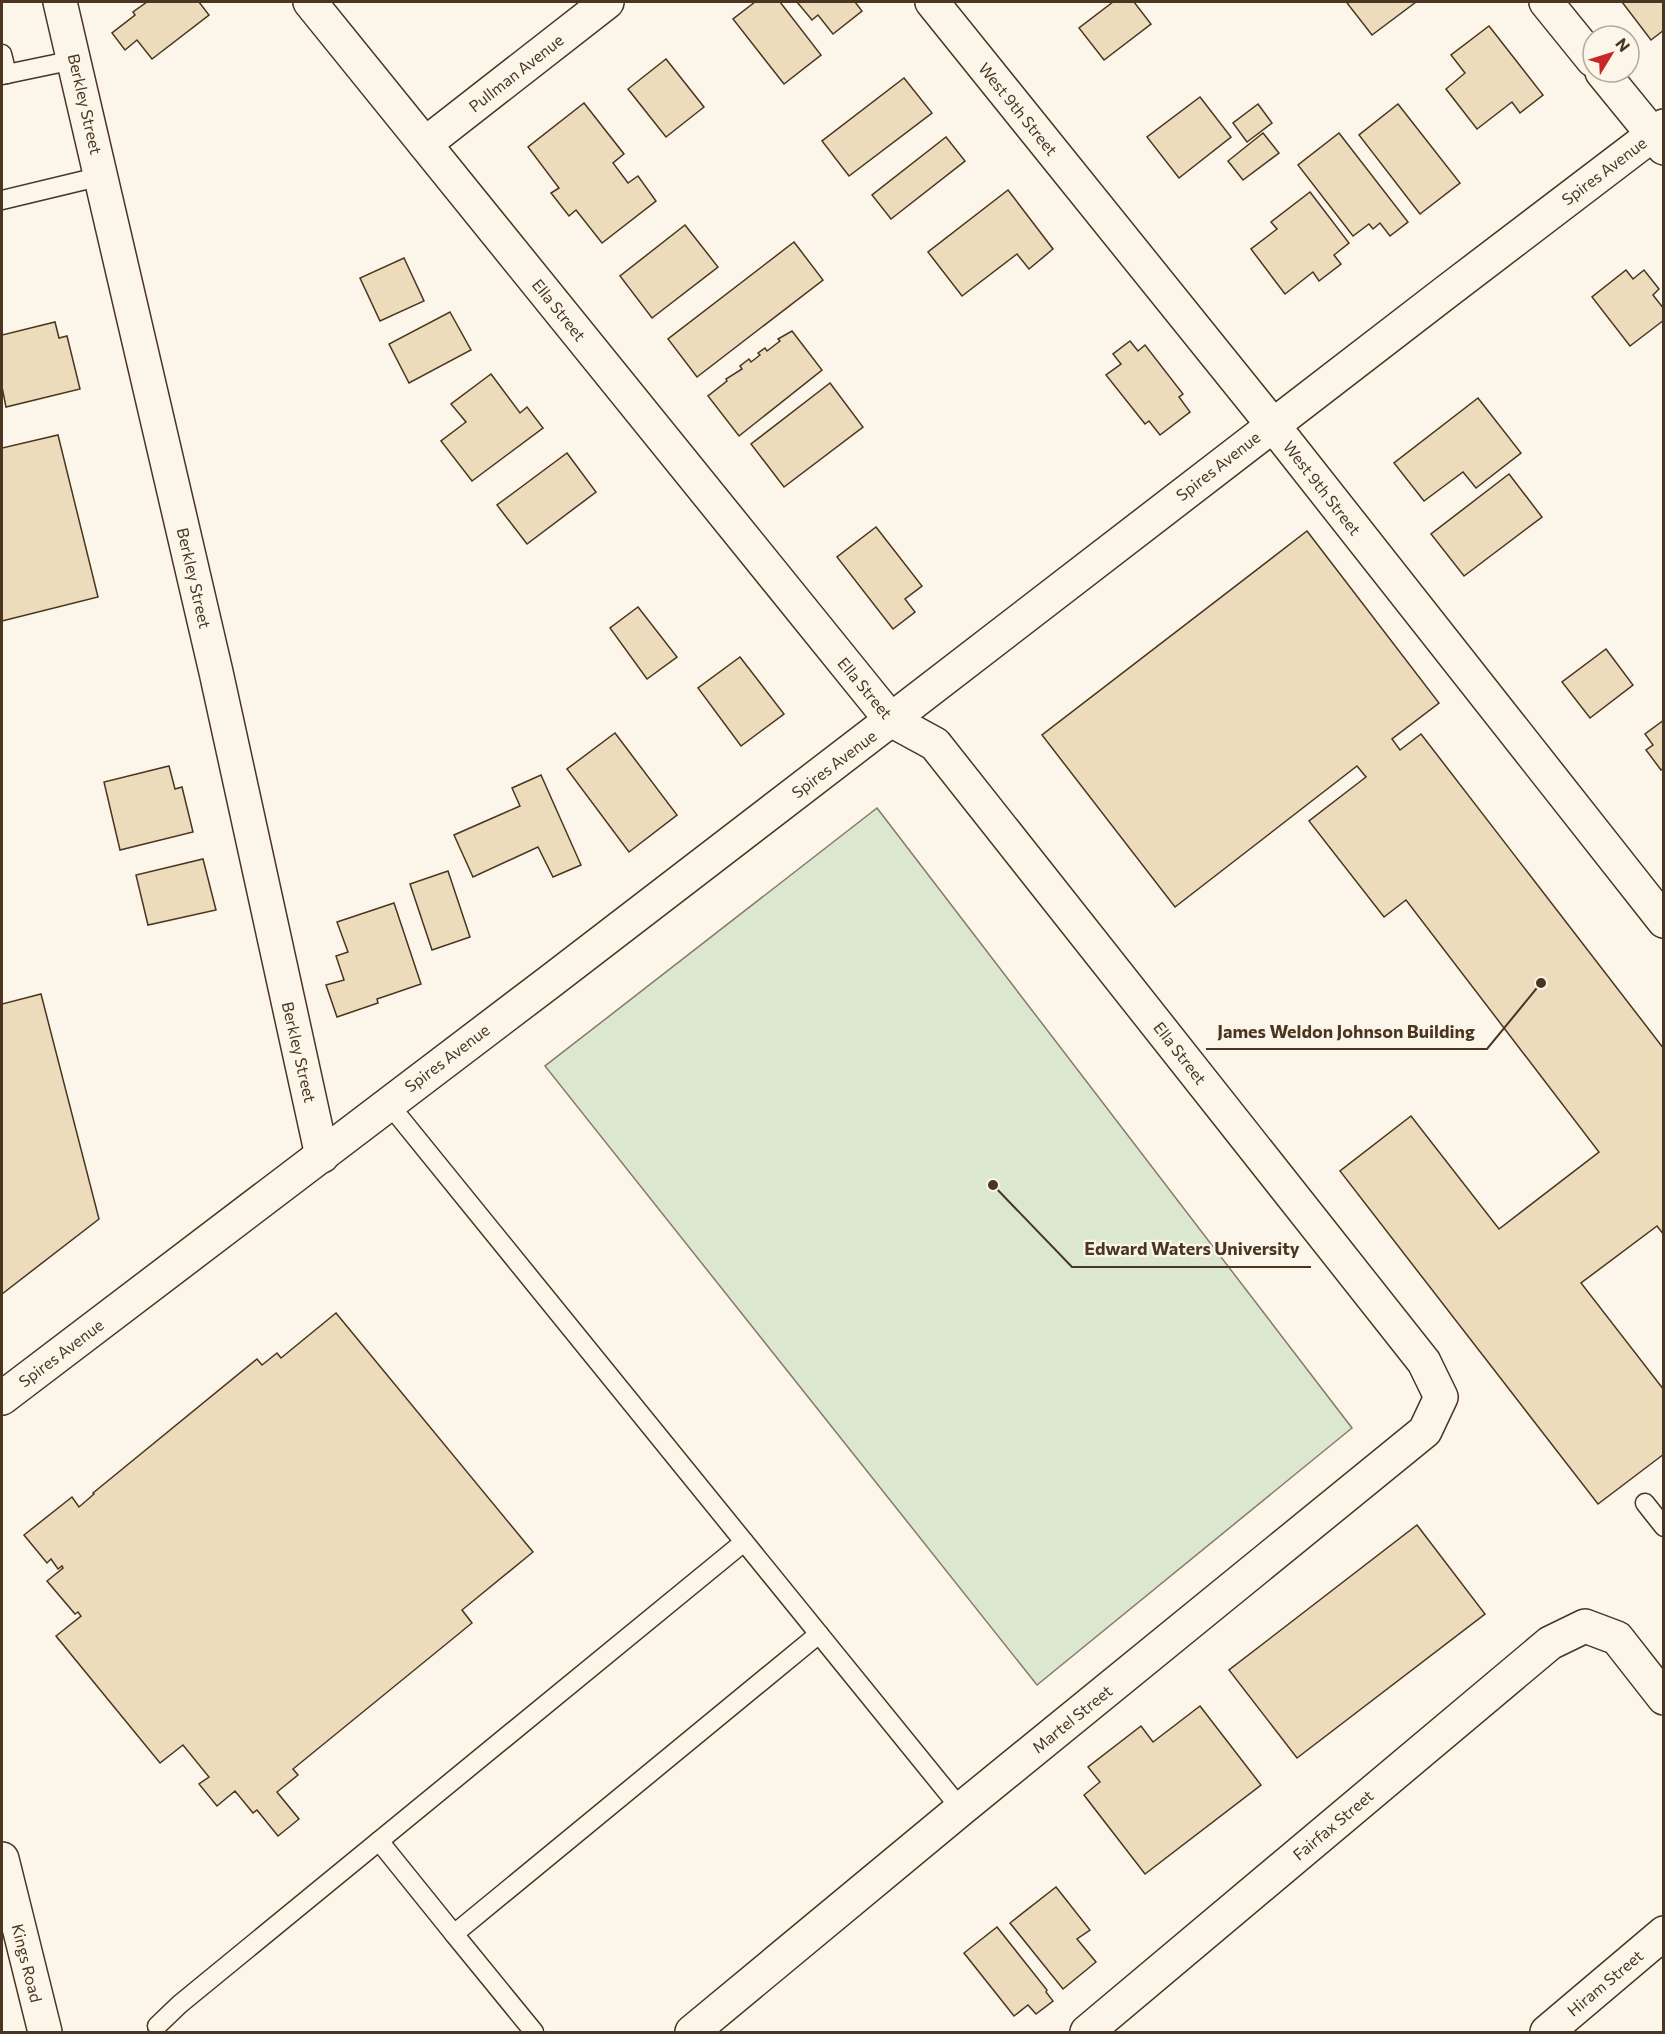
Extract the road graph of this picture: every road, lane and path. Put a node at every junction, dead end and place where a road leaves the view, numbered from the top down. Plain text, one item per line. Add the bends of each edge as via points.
1 (60, 2) edge
2 (310, 2) edge
3 (607, 2) edge
4 (932, 2) edge
5 (1546, 2) edge
6 (1581, 45) edge
7 (2, 54) edge
8 (74, 60) junction
9 (4, 75) edge
10 (1613, 84) edge
11 (1660, 136) edge
12 (425, 144) junction
13 (102, 176) junction
14 (2, 200) edge
15 (1272, 424) junction
16 (891, 720) junction
17 (1664, 921) edge
18 (388, 1103) junction
19 (322, 1156) junction
20 (1441, 1397) joint
21 (2, 1398) edge
22 (1645, 1503) dead end
23 (1664, 1527) edge
24 (744, 1542) junction
25 (819, 1634) junction
26 (1664, 1698) edge
27 (961, 1809) junction
28 (379, 1841) junction
29 (2, 1859) edge
30 (1664, 1933) edge
31 (454, 1934) junction
32 (157, 2026) dead end
33 (45, 2032) edge
34 (534, 2032) edge
35 (692, 2032) edge
36 (1087, 2032) edge
37 (1547, 2032) edge

1 - 8 street, Berkley Street
2 - 12 street, Ella Street
3 - 12 street, Pullman Avenue
4 - 15 street, West 9th Street
5 - 6 street
7 - 9 lane
8 - 9 lane
8 - 13 street, Berkley Street
10 - 11 street
11 - 15 street, Spires Avenue
12 - 16 street, Ella Street
13 - 14 lane
13 - 19 street, Berkley Street
15 - 16 street, Spires Avenue
15 - 17 street, West 9th Street
16 - 18 street, Spires Avenue
16 - 20 street, Ella Street via 935,744 1424,1362
18 - 19 street, Spires Avenue
18 - 24 lane
19 - 21 street, Spires Avenue
20 - 27 street, Martel Street via 1425,1431
22 - 23 lane
24 - 25 lane
24 - 28 lane
25 - 27 lane
25 - 31 lane
26 - 36 street, Fairfax Street via 1617,1638 1585,1626 1550,1643
27 - 35 street, Martel Street
28 - 31 lane
28 - 32 lane
29 - 33 street, Kings Road
30 - 37 street, Hiram Street
31 - 34 lane

